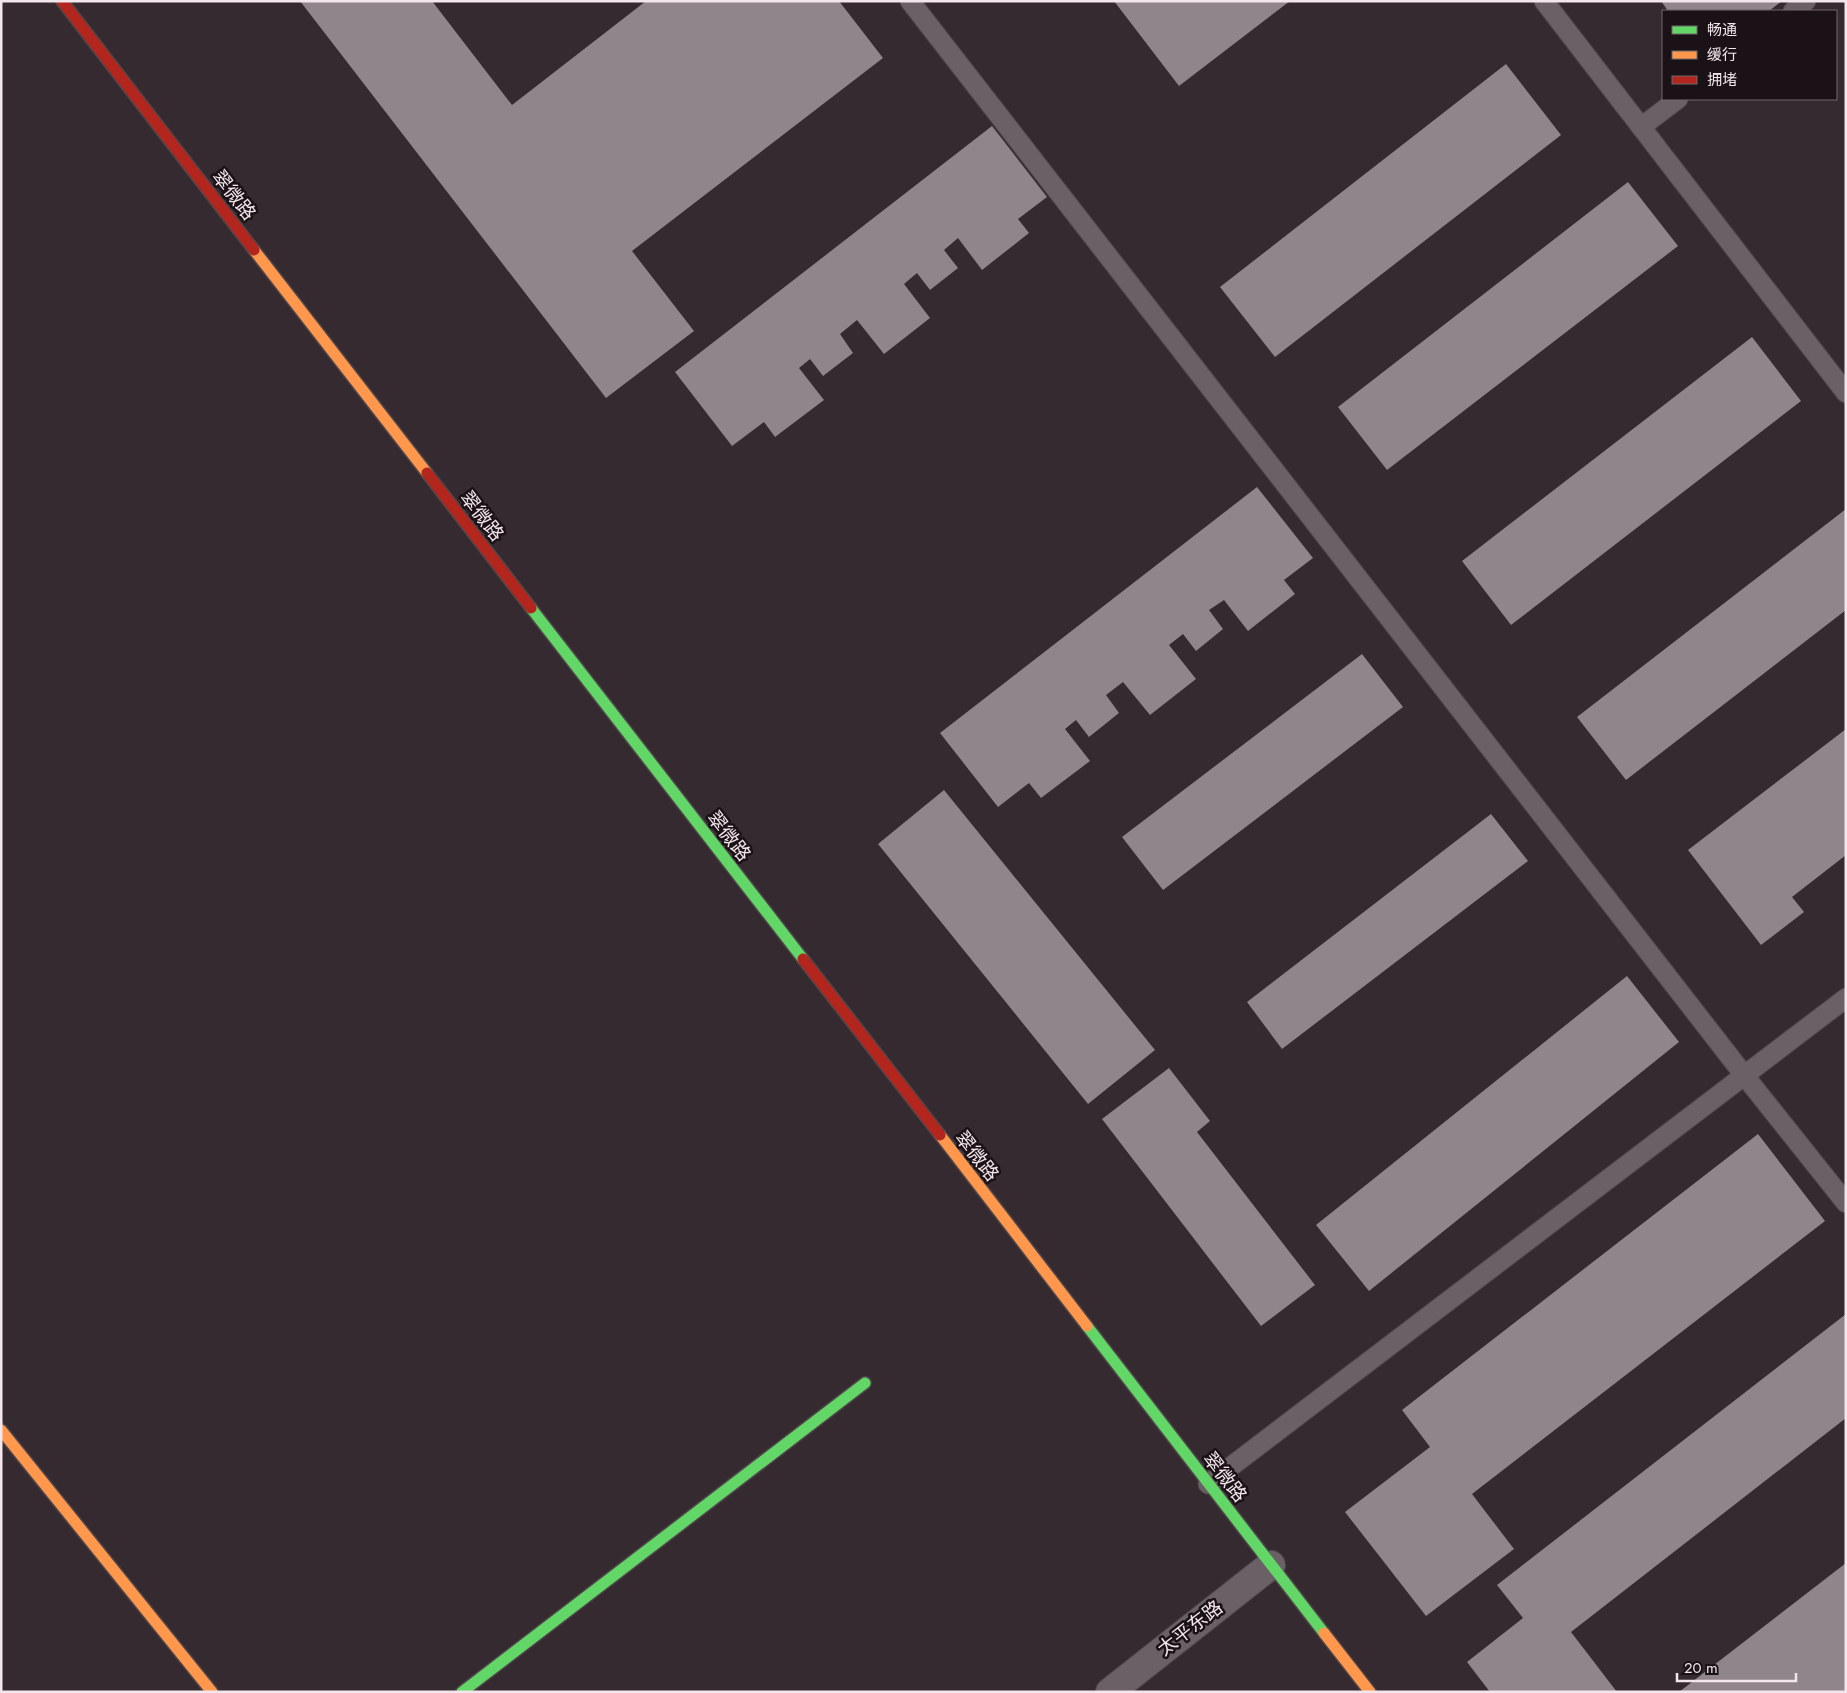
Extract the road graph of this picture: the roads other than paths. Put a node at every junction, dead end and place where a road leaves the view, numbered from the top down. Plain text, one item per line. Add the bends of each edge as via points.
1 (62, 1) edge
2 (910, 1) edge
3 (1544, 1) edge
4 (1806, 1) edge
5 (1794, 10) edge
6 (1677, 100) edge
7 (1641, 127) junction
8 (1846, 393) edge
9 (1846, 998) edge
10 (1744, 1075) junction
11 (1846, 1203) edge
12 (866, 1383) dead end
13 (1, 1430) edge
14 (1208, 1484) junction
15 (1271, 1565) junction
16 (212, 1692) edge
17 (462, 1692) edge
18 (1110, 1692) edge
19 (1370, 1692) edge

1 - 14 street, 翠微路
2 - 10 lane
3 - 7 lane
4 - 5 lane
6 - 7 lane
7 - 8 lane
9 - 10 lane
10 - 11 lane
10 - 14 lane
12 - 17 street
13 - 16 street
14 - 15 street, 翠微路
15 - 18 street, 太平东路
15 - 19 street, 翠微路

